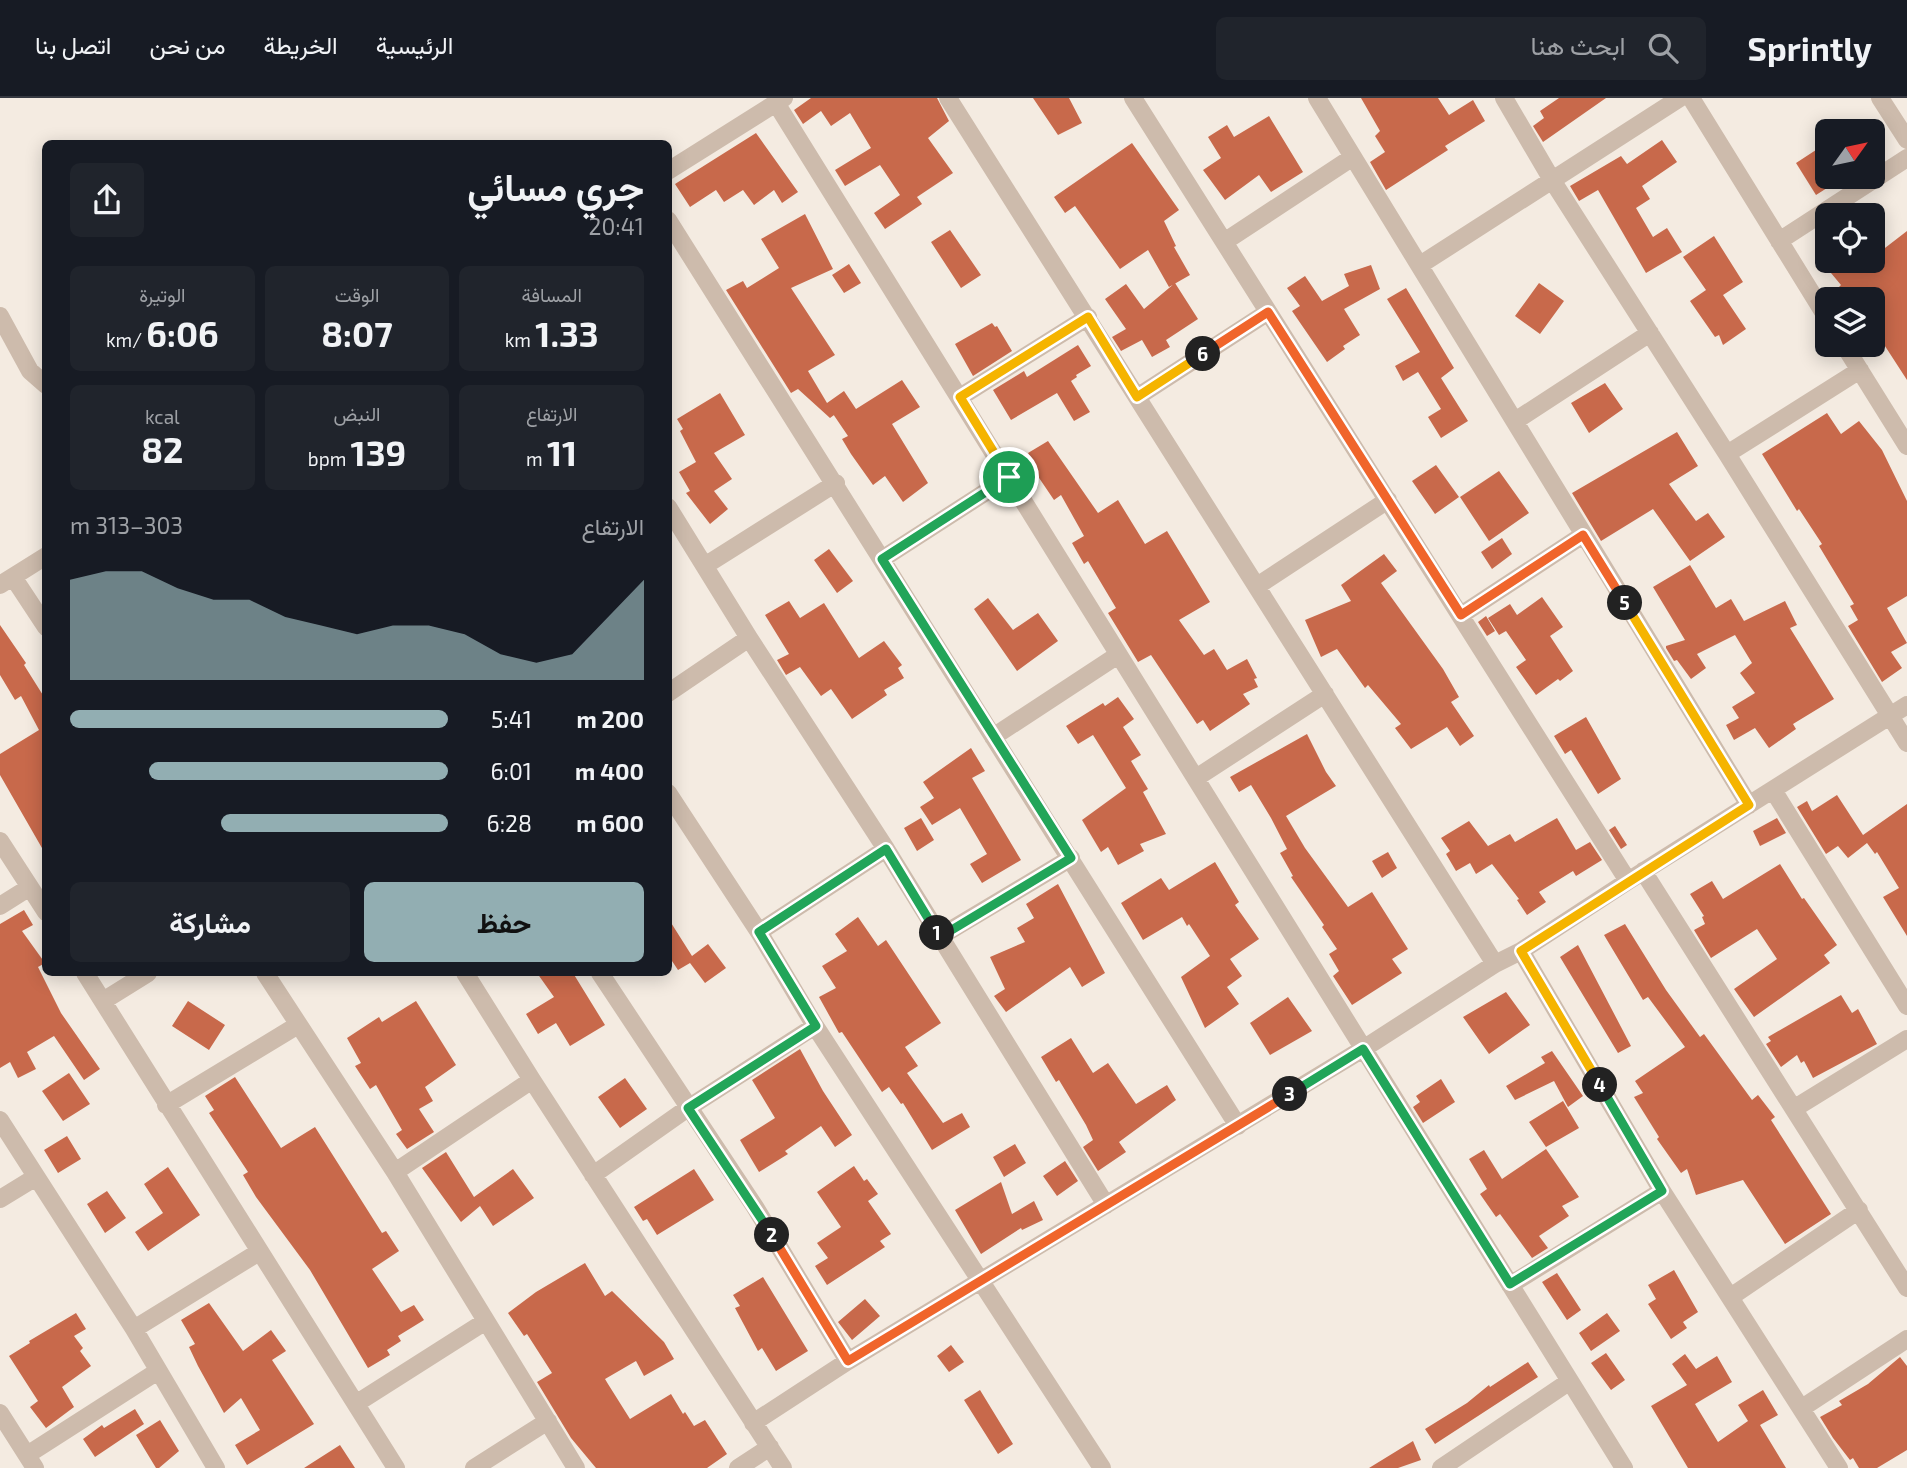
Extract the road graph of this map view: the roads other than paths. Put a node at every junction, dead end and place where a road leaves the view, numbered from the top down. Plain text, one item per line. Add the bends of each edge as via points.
1 (948, 98) edge
2 (1133, 98) edge
3 (1317, 98) edge
4 (1504, 98) edge
5 (1681, 98) edge
6 (1691, 98) edge
7 (1880, 98) edge
8 (780, 101) edge
9 (1907, 140) edge
10 (1353, 157) junction
11 (1907, 158) edge
12 (672, 168) edge
13 (1552, 180) junction
14 (672, 226) edge
15 (1779, 241) junction
16 (1224, 242) junction
17 (1420, 265) junction
18 (1815, 299) edge
19 (1268, 312) junction
20 (0, 316) edge
21 (1088, 317) junction
22 (1650, 333) junction
23 (1852, 357) edge
24 (1860, 370) junction
25 (42, 382) edge
26 (960, 397) junction
27 (1137, 397) junction
28 (1514, 421) junction
29 (1907, 446) edge
30 (1727, 454) junction
31 (1009, 477) junction
32 (836, 483) junction
33 (1388, 500) junction
34 (672, 513) edge
35 (1583, 535) junction
36 (42, 559) edge
37 (882, 559) junction
38 (706, 565) junction
39 (7, 581) edge
40 (1257, 586) junction
41 (1461, 615) junction
42 (42, 622) edge
43 (749, 638) junction
44 (1118, 655) junction
45 (672, 691) edge
46 (1325, 694) junction
47 (1907, 705) edge
48 (1890, 716) junction
49 (993, 737) junction
50 (1907, 743) edge
51 (1196, 778) junction
52 (1773, 790) junction
53 (672, 799) edge
54 (1749, 805) junction
55 (0, 841) edge
56 (886, 849) junction
57 (1071, 858) junction
58 (1635, 876) junction
59 (30, 887) junction
60 (0, 906) edge
61 (42, 906) edge
62 (759, 932) junction
63 (940, 937) junction
64 (1521, 951) junction
65 (1495, 964) junction
66 (87, 976) edge
67 (143, 976) edge
68 (267, 976) edge
69 (467, 976) edge
70 (602, 976) edge
71 (103, 1001) junction
72 (1907, 1006) edge
73 (298, 1025) junction
74 (816, 1026) junction
75 (1907, 1039) edge
76 (1363, 1049) junction
77 (532, 1080) junction
78 (166, 1105) junction
79 (688, 1108) junction
80 (1795, 1108) junction
81 (0, 1120) edge
82 (1238, 1126) junction
83 (395, 1172) junction
84 (593, 1175) junction
85 (36, 1177) junction
86 (1662, 1191) junction
87 (0, 1199) edge
88 (1106, 1205) junction
89 (1859, 1210) junction
90 (259, 1252) junction
91 (980, 1281) junction
92 (1510, 1284) junction
93 (1907, 1288) edge
94 (1732, 1296) junction
95 (486, 1321) junction
96 (134, 1329) junction
97 (1907, 1339) edge
98 (848, 1361) junction
99 (158, 1371) junction
100 (1570, 1381) junction
101 (357, 1403) junction
102 (1802, 1408) junction
103 (1, 1418) edge
104 (548, 1421) junction
105 (753, 1423) junction
106 (770, 1447) junction
107 (31, 1462) edge
108 (216, 1468) edge
109 (396, 1468) edge
110 (474, 1468) edge
111 (576, 1468) edge
112 (738, 1468) edge
113 (783, 1468) edge
114 (1102, 1468) edge
115 (1441, 1468) edge
116 (1624, 1468) edge
117 (1839, 1468) edge

1 - 21 street
2 - 16 street
3 - 10 street
4 - 13 street
5 - 13 street
6 - 15 street
7 - 9 street
8 - 12 street
8 - 26 street
10 - 16 street
10 - 17 street
11 - 15 street
13 - 17 street
13 - 22 street
14 - 32 street
15 - 18 street
16 - 19 street
17 - 28 street
19 - 27 street
19 - 33 street
20 - 25 street via 30,371
21 - 26 street
21 - 27 street
22 - 28 street
22 - 30 street
23 - 24 street
24 - 29 street
24 - 30 street
26 - 31 street
27 - 40 street
28 - 35 street
30 - 48 street
31 - 37 street
31 - 44 street
32 - 37 street
32 - 38 street
33 - 40 street
33 - 41 street
34 - 38 street
35 - 41 street
35 - 54 street
36 - 39 street
37 - 49 street
38 - 43 street
39 - 42 street
40 - 46 street
41 - 58 street
43 - 45 street
43 - 56 street
44 - 49 street
44 - 51 street
46 - 51 street
46 - 65 street
47 - 48 street
48 - 50 street
48 - 52 street
49 - 57 street
51 - 76 street
52 - 54 street
52 - 72 street
53 - 62 street
54 - 58 street
55 - 59 street
56 - 62 street
56 - 63 street
57 - 63 street
57 - 82 street
58 - 64 street
58 - 80 street
59 - 60 street
59 - 61 street
62 - 74 street
63 - 88 street
64 - 65 street
64 - 86 street
65 - 76 street
66 - 71 street
67 - 71 street
68 - 73 street
69 - 77 street
70 - 79 street
71 - 78 street
73 - 78 street
73 - 83 street
74 - 79 street
74 - 91 street
75 - 80 street
76 - 82 street
76 - 92 street
77 - 83 street
77 - 84 street
78 - 90 street
79 - 84 street
79 - 98 street via 755,1207
80 - 89 street
81 - 85 street
82 - 88 street
83 - 95 street
84 - 105 street
85 - 87 street
85 - 96 street
86 - 92 street
86 - 94 street
88 - 91 street
89 - 93 street
89 - 94 street
90 - 96 street
90 - 101 street
91 - 98 street
91 - 114 street
92 - 100 street
94 - 102 street
95 - 101 street
95 - 104 street
96 - 99 street
97 - 102 street
98 - 105 street
99 - 107 street
99 - 108 street
100 - 115 street
100 - 116 street
101 - 109 street
102 - 117 street
103 - 107 street
104 - 110 street
104 - 111 street
105 - 106 street
106 - 112 street
106 - 113 street

